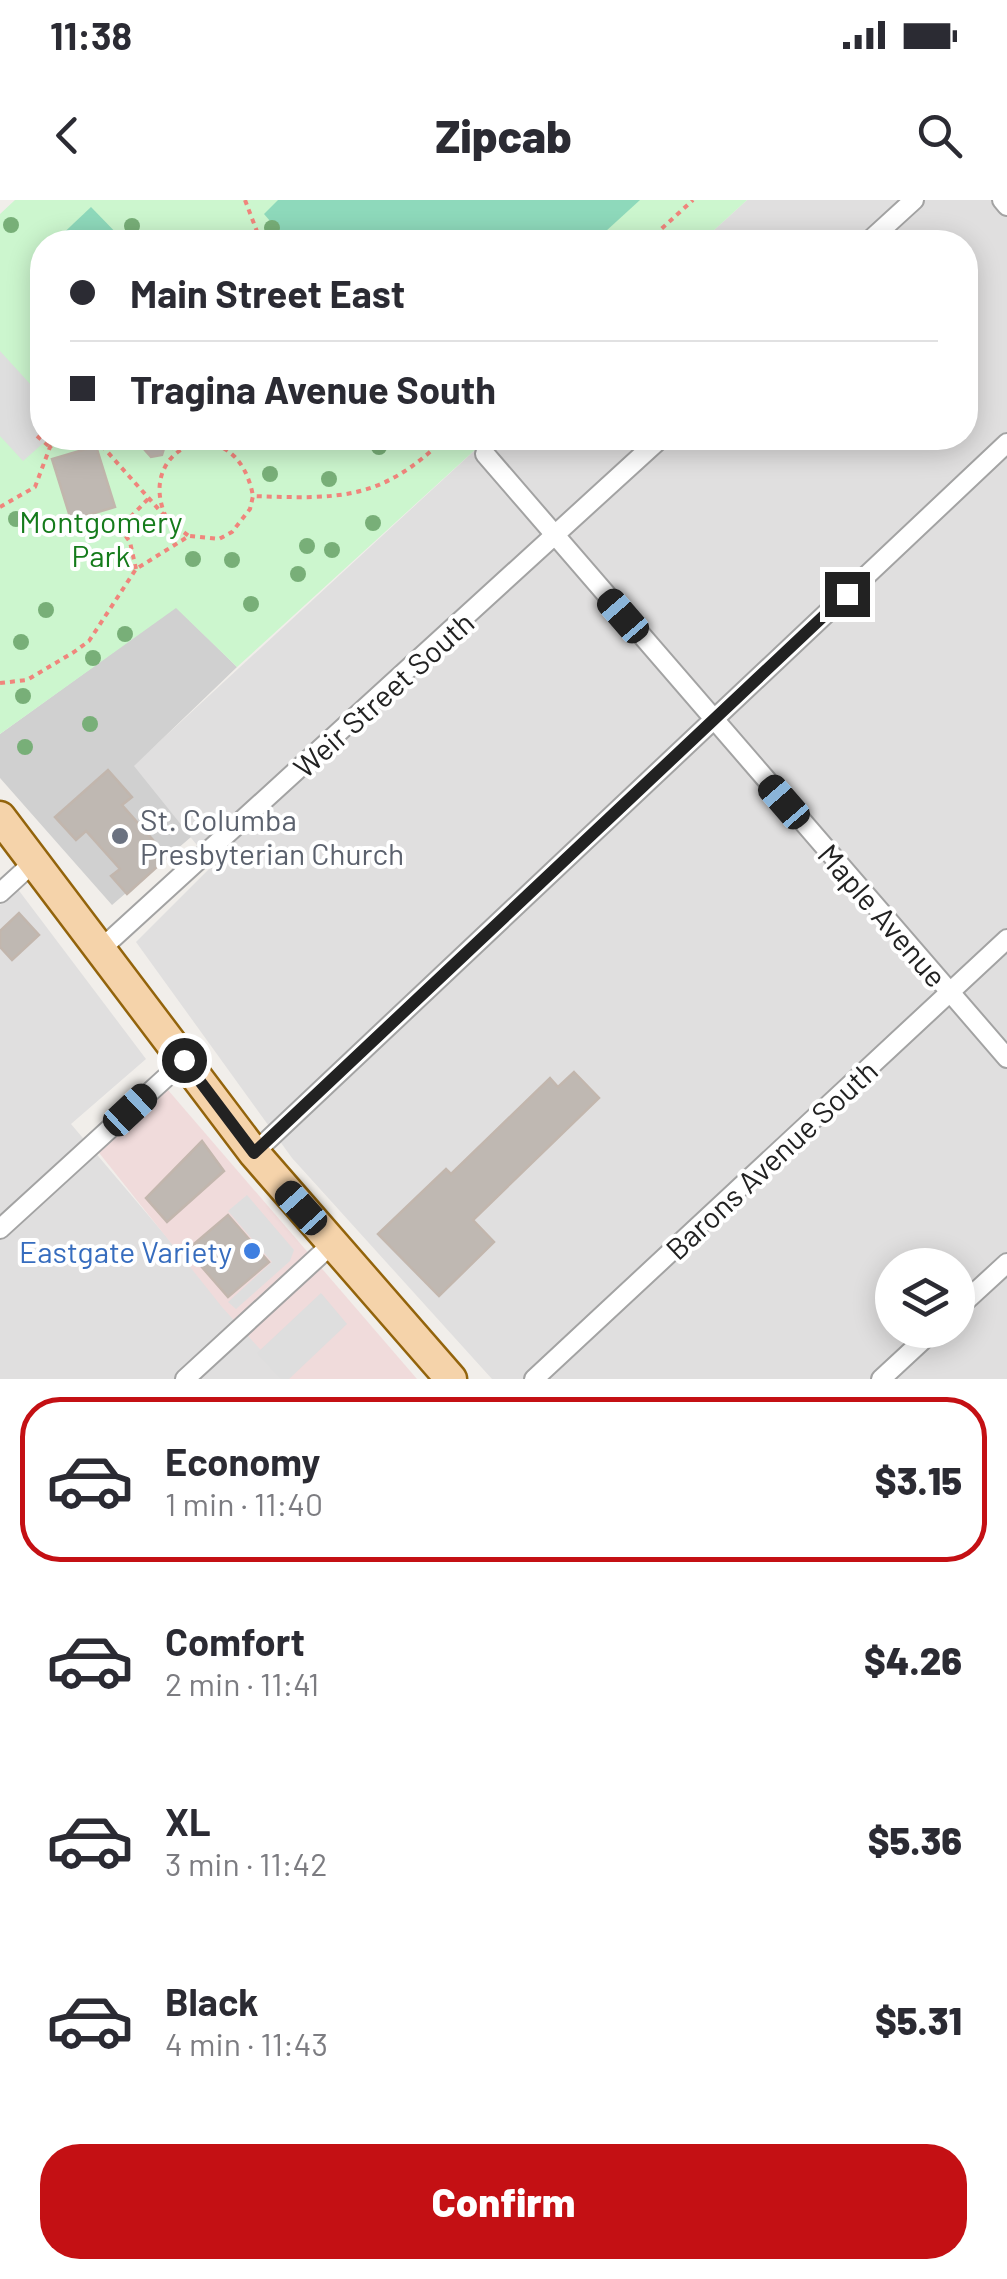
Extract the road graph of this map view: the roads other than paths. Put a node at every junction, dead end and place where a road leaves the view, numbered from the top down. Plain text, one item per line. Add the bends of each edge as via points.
1 (914, 200) edge
2 (1002, 200) edge
3 (1007, 206) edge
4 (881, 230) edge
5 (1007, 443) edge
6 (649, 450) edge
7 (485, 454) dead end
8 (556, 537) junction
9 (713, 720) junction
10 (0, 817) edge
11 (35, 861) junction
12 (0, 893) edge
13 (1007, 940) edge
14 (102, 948) junction
15 (950, 993) junction
16 (1007, 1058) edge
17 (184, 1060) junction
18 (254, 1153) junction
19 (0, 1229) edge
20 (332, 1244) junction
21 (1007, 1263) edge
22 (975, 1292) edge
23 (914, 1348) edge
24 (184, 1379) edge
25 (451, 1379) edge
26 (534, 1379) edge
27 (880, 1379) edge

1 - 4 street
2 - 3 street
5 - 9 street
6 - 8 street, Weir Street South
7 - 8 street, Maple Avenue
8 - 9 street, Maple Avenue
8 - 14 street, Weir Street South
9 - 15 street, Maple Avenue
9 - 18 street
10 - 11 main road
11 - 12 street
11 - 14 main road
13 - 15 street, Barons Avenue South
14 - 17 main road
15 - 16 street, Maple Avenue
15 - 26 street, Barons Avenue South
17 - 18 main road
17 - 19 street
18 - 20 main road
20 - 24 street
20 - 25 main road
21 - 22 street
23 - 27 street

